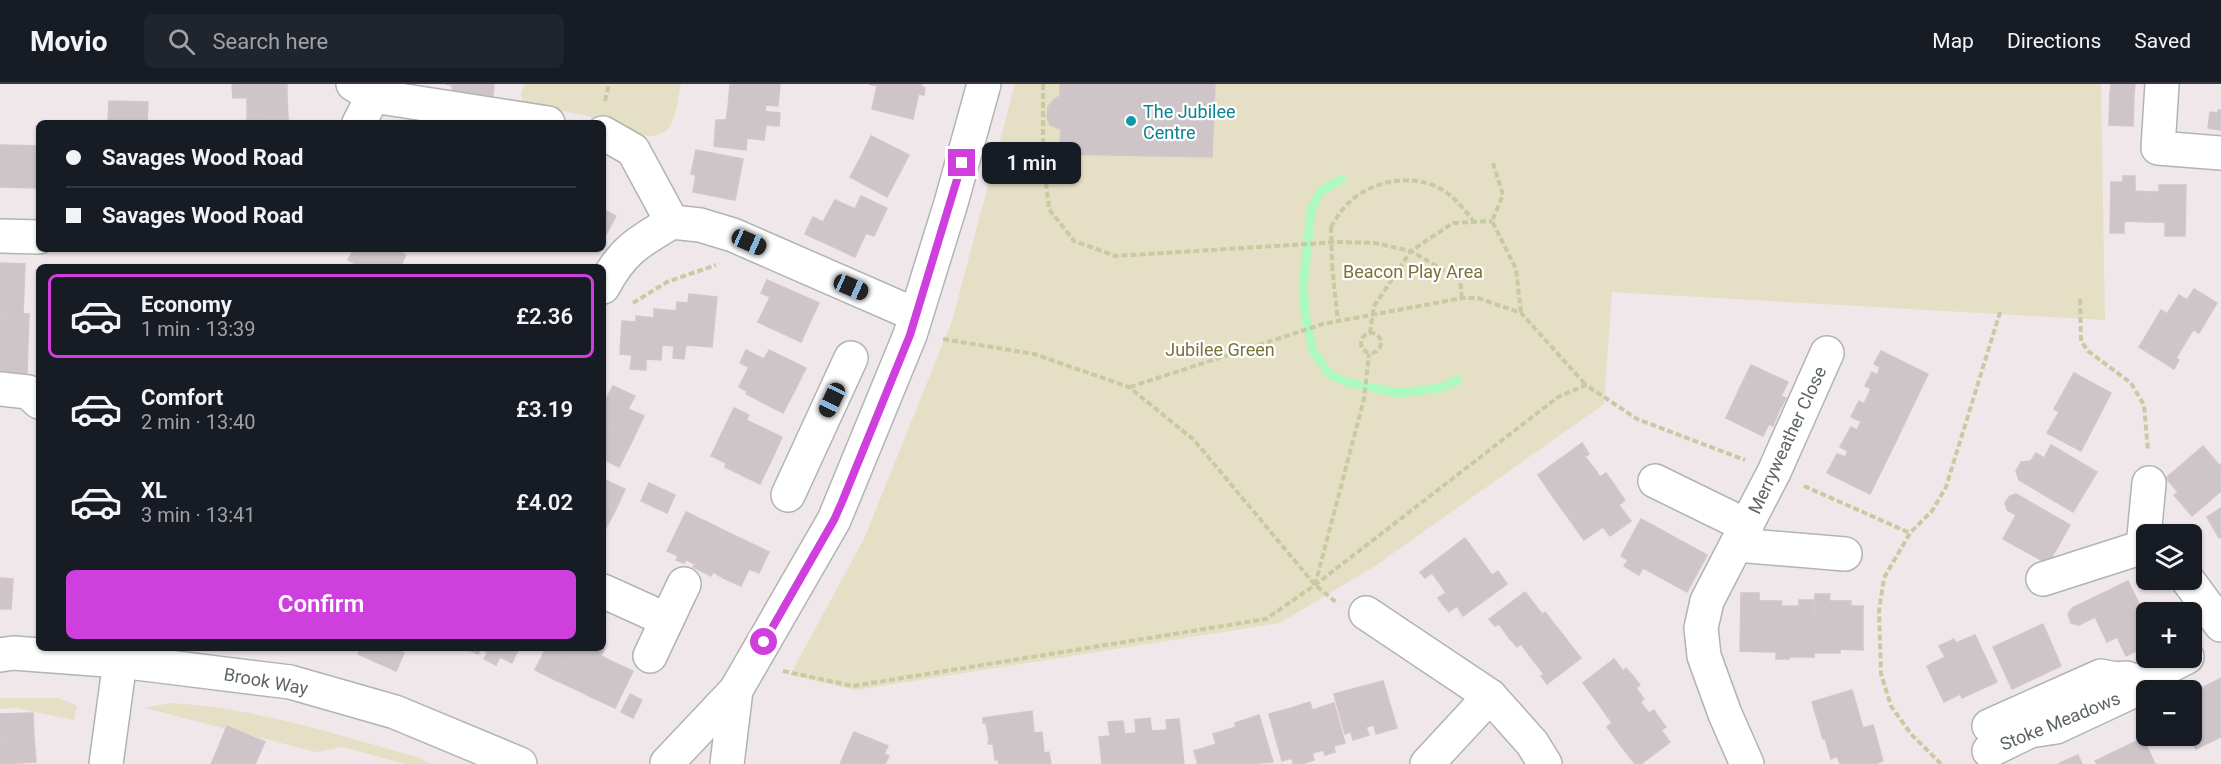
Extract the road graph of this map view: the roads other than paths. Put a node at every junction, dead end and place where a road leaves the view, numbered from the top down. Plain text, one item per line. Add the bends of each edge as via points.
1 (984, 84) edge
2 (2162, 84) edge
3 (362, 101) edge
4 (523, 120) edge
5 (606, 135) edge
6 (2221, 153) edge
7 (672, 222) junction
8 (0, 236) edge
9 (36, 237) edge
10 (614, 297) edge
11 (913, 325) junction
12 (1827, 353) dead end
13 (851, 358) dead end
14 (0, 389) edge
15 (36, 399) edge
16 (803, 462) junction
17 (1655, 481) dead end
18 (849, 483) junction
19 (2149, 483) road end
20 (788, 495) dead end
21 (2146, 524) edge
22 (1742, 535) junction
23 (2136, 551) edge
24 (1845, 554) dead end
25 (2043, 579) dead end
26 (684, 584) dead end
27 (2195, 590) edge
28 (606, 592) edge
29 (1354, 610) road end
30 (667, 620) junction
31 (2221, 625) edge
32 (2221, 639) edge
33 (2202, 649) edge
34 (0, 655) edge
35 (650, 656) dead end
36 (120, 661) junction
37 (2166, 668) edge
38 (744, 676) junction
39 (1490, 696) junction
40 (1988, 739) dead end
41 (106, 764) edge
42 (520, 764) edge
43 (670, 764) edge
44 (727, 764) edge
45 (1427, 764) edge
46 (1545, 764) edge
47 (1746, 764) edge

1 - 11 street
2 - 6 street via 2157,148
3 - 4 street
5 - 7 street via 633,150
7 - 10 street via 641,240 615,264
7 - 11 street via 733,235
8 - 9 street
11 - 18 street
12 - 22 street, Merryweather Close
13 - 16 street
14 - 15 street via 28,392
16 - 18 street
16 - 20 street
17 - 22 street, Merryweather Close
18 - 38 street via 834,520
19 - 21 street
22 - 24 street
22 - 47 street, Merryweather Close via 1707,601 1701,628 1704,656
23 - 25 street
26 - 30 street
27 - 31 street
28 - 30 street
29 - 39 street
30 - 35 street
32 - 33 street
34 - 36 street, Brook Way
36 - 41 street
36 - 42 street, Brook Way via 290,682 395,711
37 - 40 street, Stoke Meadows via 2135,684 2133,691 2124,696 2056,727
38 - 43 street
38 - 44 street
39 - 45 street
39 - 46 street via 1532,743

